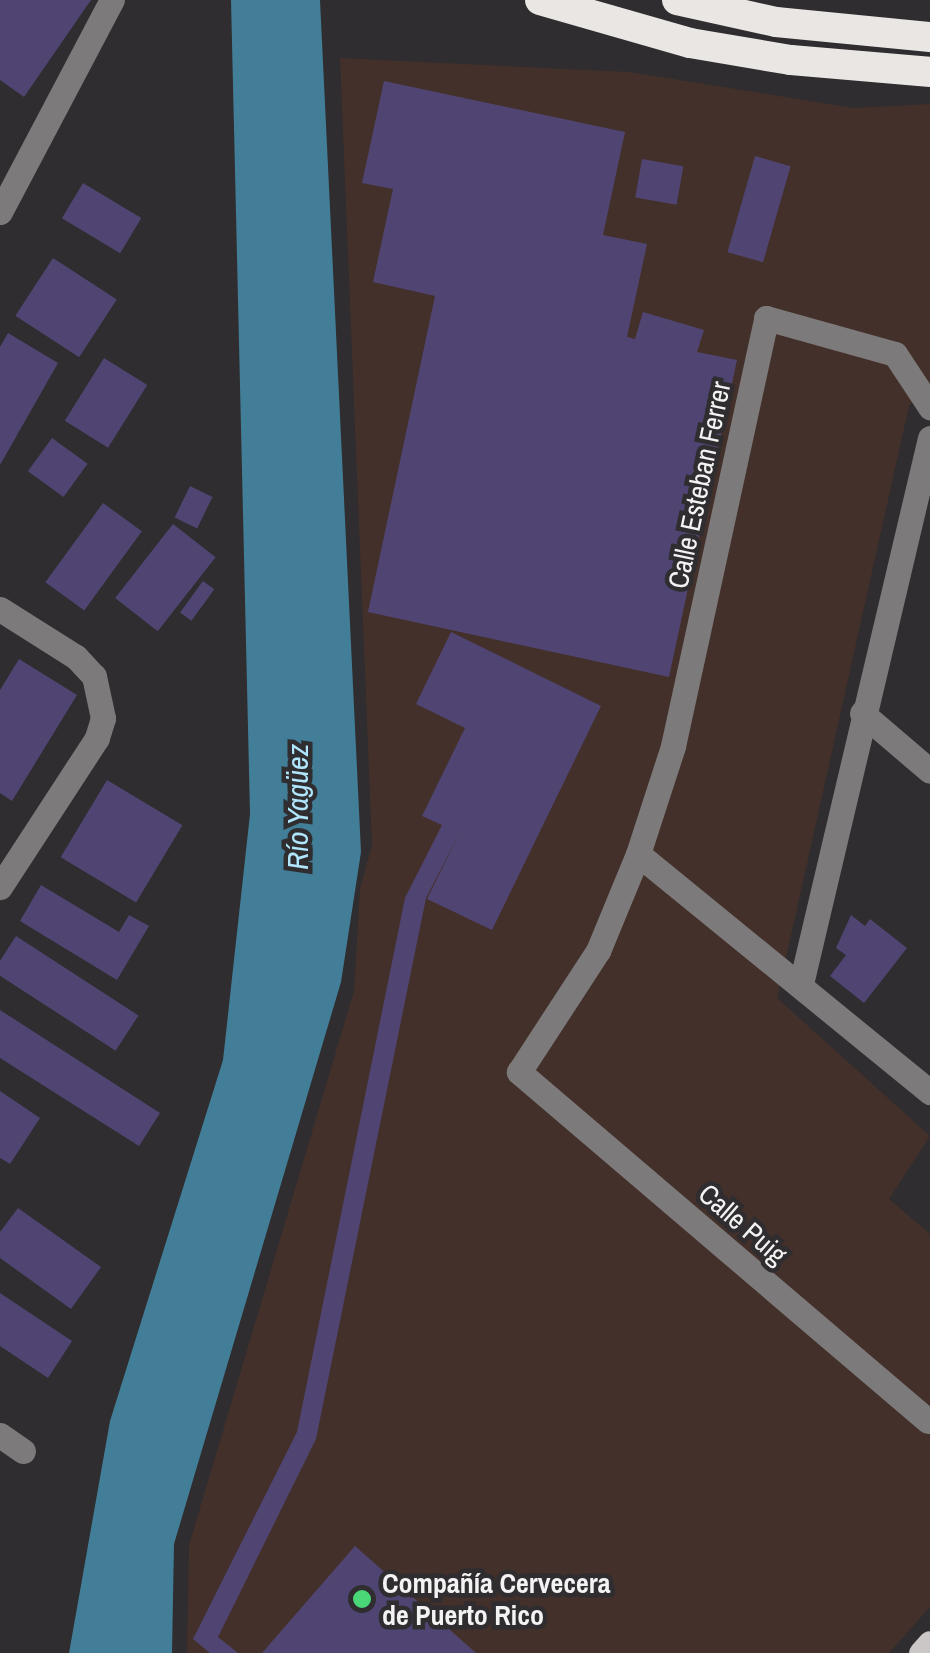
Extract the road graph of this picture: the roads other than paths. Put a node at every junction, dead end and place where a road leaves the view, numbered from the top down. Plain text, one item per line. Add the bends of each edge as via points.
1 (112, 0) edge
2 (540, 0) edge
3 (677, 0) edge
4 (930, 37) edge
5 (930, 72) edge
6 (0, 212) edge
7 (930, 407) edge
8 (930, 438) edge
9 (0, 610) edge
10 (862, 713) junction
11 (930, 771) edge
12 (638, 854) junction
13 (0, 887) edge
14 (801, 984) junction
15 (519, 1072) joint
16 (930, 1092) edge
17 (928, 1421) edge
18 (0, 1436) edge
19 (22, 1451) dead end
20 (930, 1642) edge
21 (921, 1653) edge

1 - 6 street
2 - 5 highway via 690,43
3 - 4 highway via 776,22
7 - 12 street, Calle Esteban Ferrer via 895,354 766,318 673,746
8 - 10 street
9 - 13 street via 76,656 102,698 97,738
10 - 11 street
10 - 14 street
12 - 14 street
12 - 15 street, Calle Esteban Ferrer via 598,952
14 - 16 street
15 - 17 street, Calle Puig
18 - 19 street
20 - 21 main road

